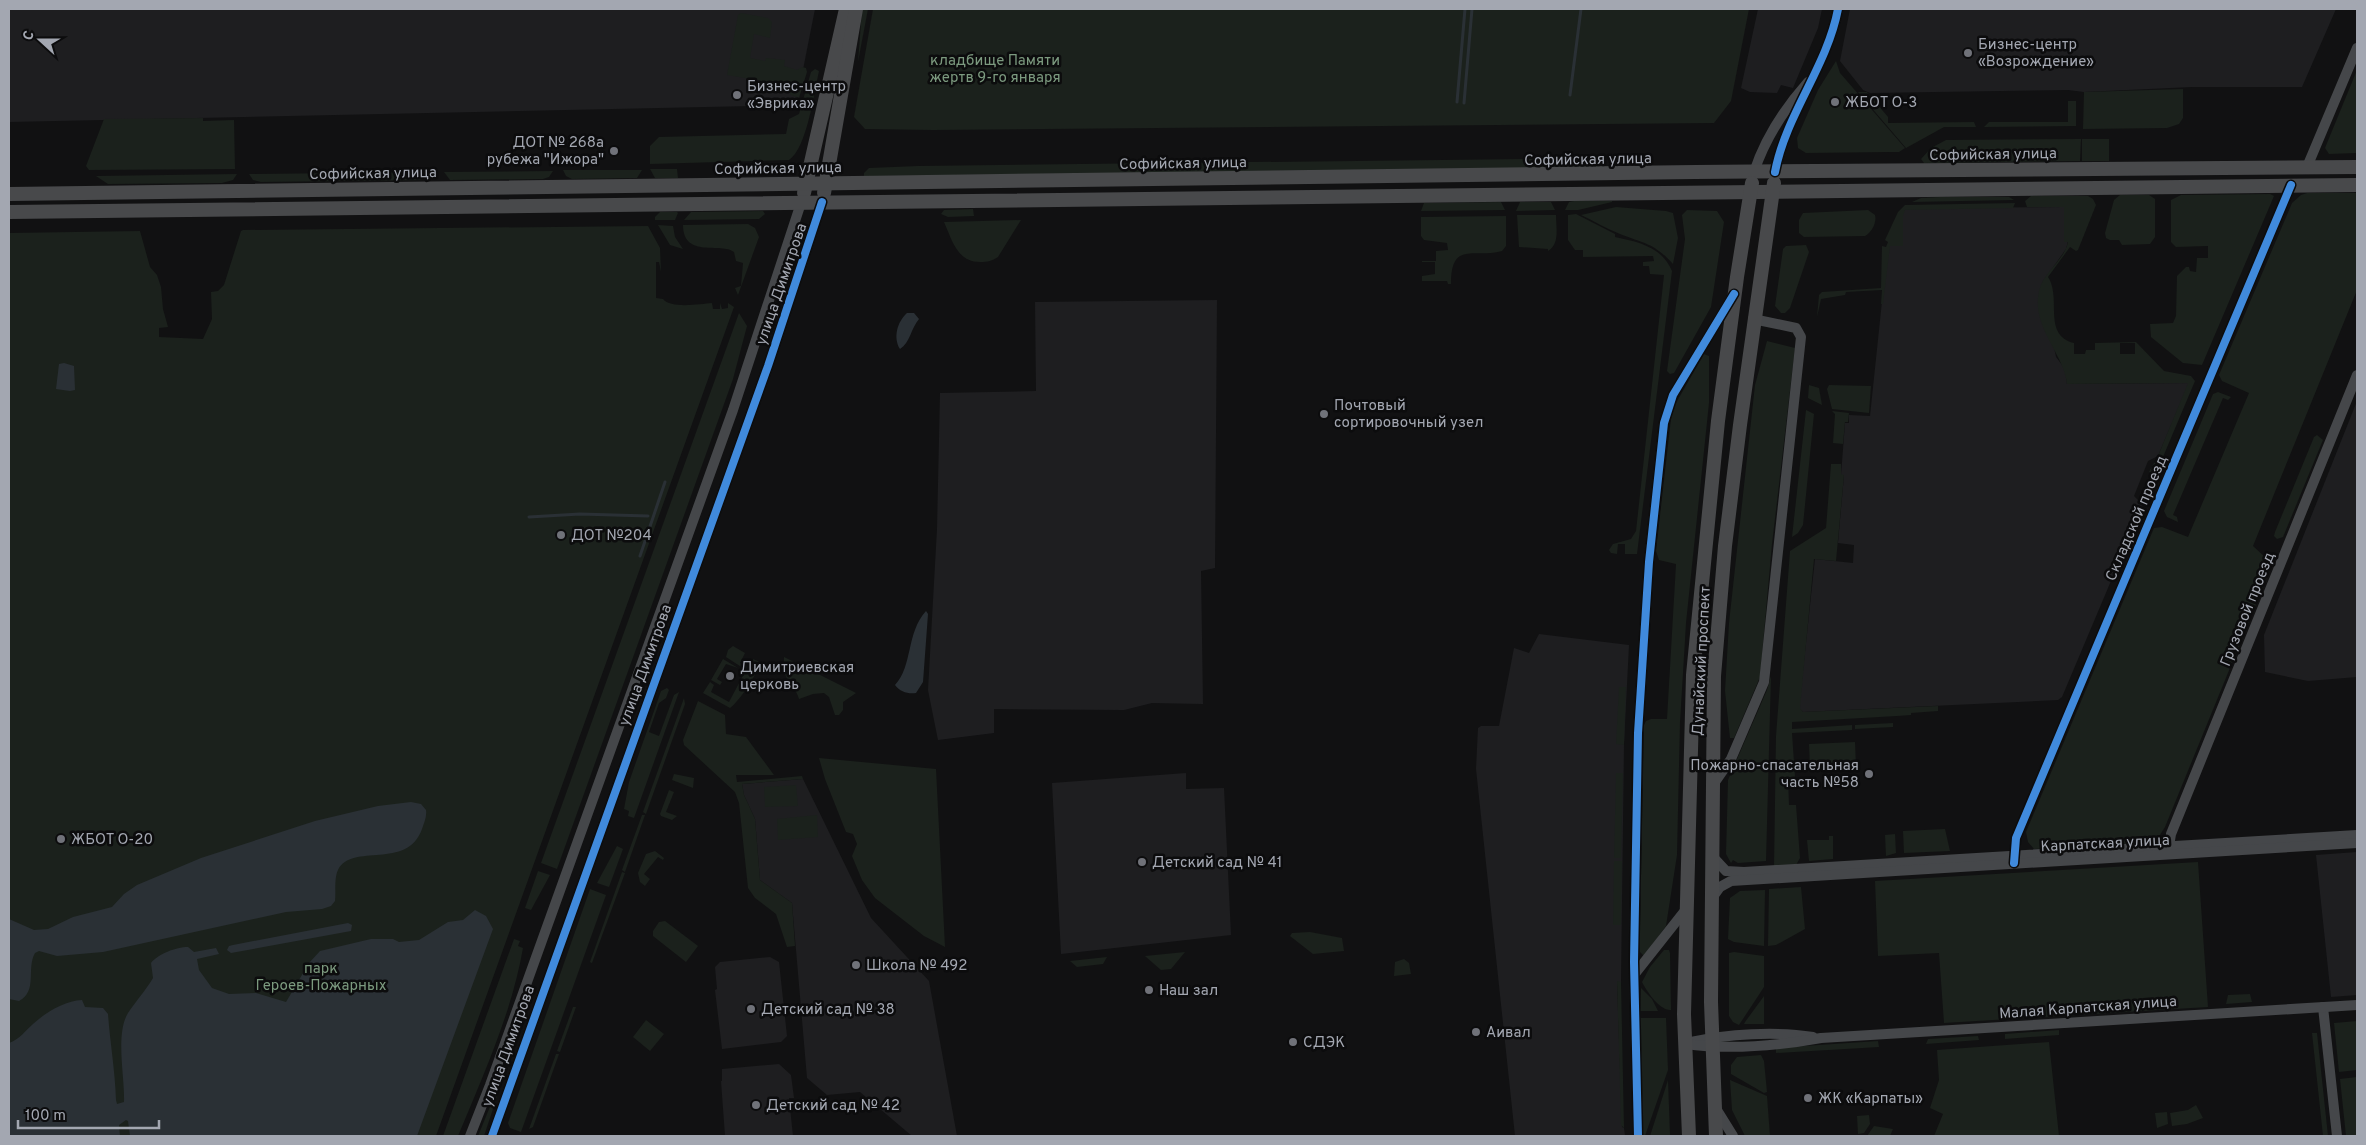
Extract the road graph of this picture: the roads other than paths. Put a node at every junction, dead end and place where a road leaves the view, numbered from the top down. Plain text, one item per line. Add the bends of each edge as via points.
1 (846, 9) edge
2 (856, 9) edge
3 (1838, 9) edge
4 (2357, 48) edge
5 (1813, 75) junction
6 (2307, 167) junction
7 (2357, 167) edge
8 (1754, 172) junction
9 (1775, 172) junction
10 (806, 184) junction
11 (825, 184) junction
12 (2291, 185) junction
13 (2357, 185) edge
14 (1773, 190) junction
15 (1751, 191) junction
16 (9, 194) edge
17 (822, 202) junction
18 (801, 203) junction
19 (9, 212) edge
20 (1734, 294) junction
21 (1753, 319) junction
22 (2357, 375) edge
23 (1713, 785) junction
24 (2357, 835) edge
25 (2357, 843) edge
26 (2168, 851) junction
27 (1712, 856) junction
28 (2014, 860) junction
29 (1712, 899) junction
30 (1687, 908) junction
31 (1645, 961) junction
32 (1634, 962) junction
33 (1634, 975) junction
34 (2357, 1005) edge
35 (2324, 1007) junction
36 (1712, 1043) junction
37 (1685, 1044) junction
38 (1714, 1105) junction
39 (470, 1136) edge
40 (492, 1136) edge
41 (1638, 1136) edge
42 (1689, 1136) edge
43 (1716, 1136) edge
44 (1733, 1136) edge
45 (2337, 1136) edge

1 - 10 main road
2 - 11 main road
3 - 5 street via 1828,47
4 - 6 street
5 - 8 street via 1771,134
5 - 9 street via 1785,136
6 - 7 main road, Софийская улица
6 - 9 main road, Софийская улица
8 - 9 main road, Софийская улица
8 - 11 main road, Софийская улица
8 - 15 main road, Дунайский проспект
9 - 14 main road, Дунайский проспект
10 - 11 main road, Софийская улица
10 - 16 main road, Софийская улица
10 - 18 main road
11 - 17 main road
12 - 13 main road
12 - 14 main road
12 - 28 street, Складской проезд via 2016,838
14 - 15 main road
14 - 21 main road, Дунайский проспект
15 - 17 main road
15 - 20 main road, Дунайский проспект
17 - 18 main road
17 - 40 street, улица Димитрова via 768,366
18 - 19 main road
18 - 39 street, улица Димитрова via 733,410
20 - 30 main road, Дунайский проспект via 1696,634
20 - 32 street via 1673,395 1664,423 1638,713
21 - 23 main road, Дунайский проспект via 1724,556 1714,676
21 - 23 street via 1796,328 1801,336 1764,682 1730,759
22 - 26 street, Грузовой проезд
23 - 27 main road, Дунайский проспект
24 - 26 street, Карпатская улица
25 - 26 street, Карпатская улица
26 - 28 street, Карпатская улица
27 - 28 street, Карпатская улица via 1721,868 1732,872
27 - 29 main road, Дунайский проспект
28 - 29 street, Карпатская улица via 1731,881 1720,887
29 - 36 main road, Дунайский проспект
30 - 31 street
30 - 37 main road, Дунайский проспект
31 - 32 street
31 - 33 street
32 - 33 street
33 - 41 street
34 - 35 street, Малая Карпатская улица
35 - 36 street, Малая Карпатская улица via 1821,1038 1795,1034
35 - 45 street
36 - 37 street, Малая Карпатская улица
36 - 38 main road, Дунайский проспект
37 - 42 main road, Дунайский проспект
38 - 43 main road, Дунайский проспект
38 - 44 street

